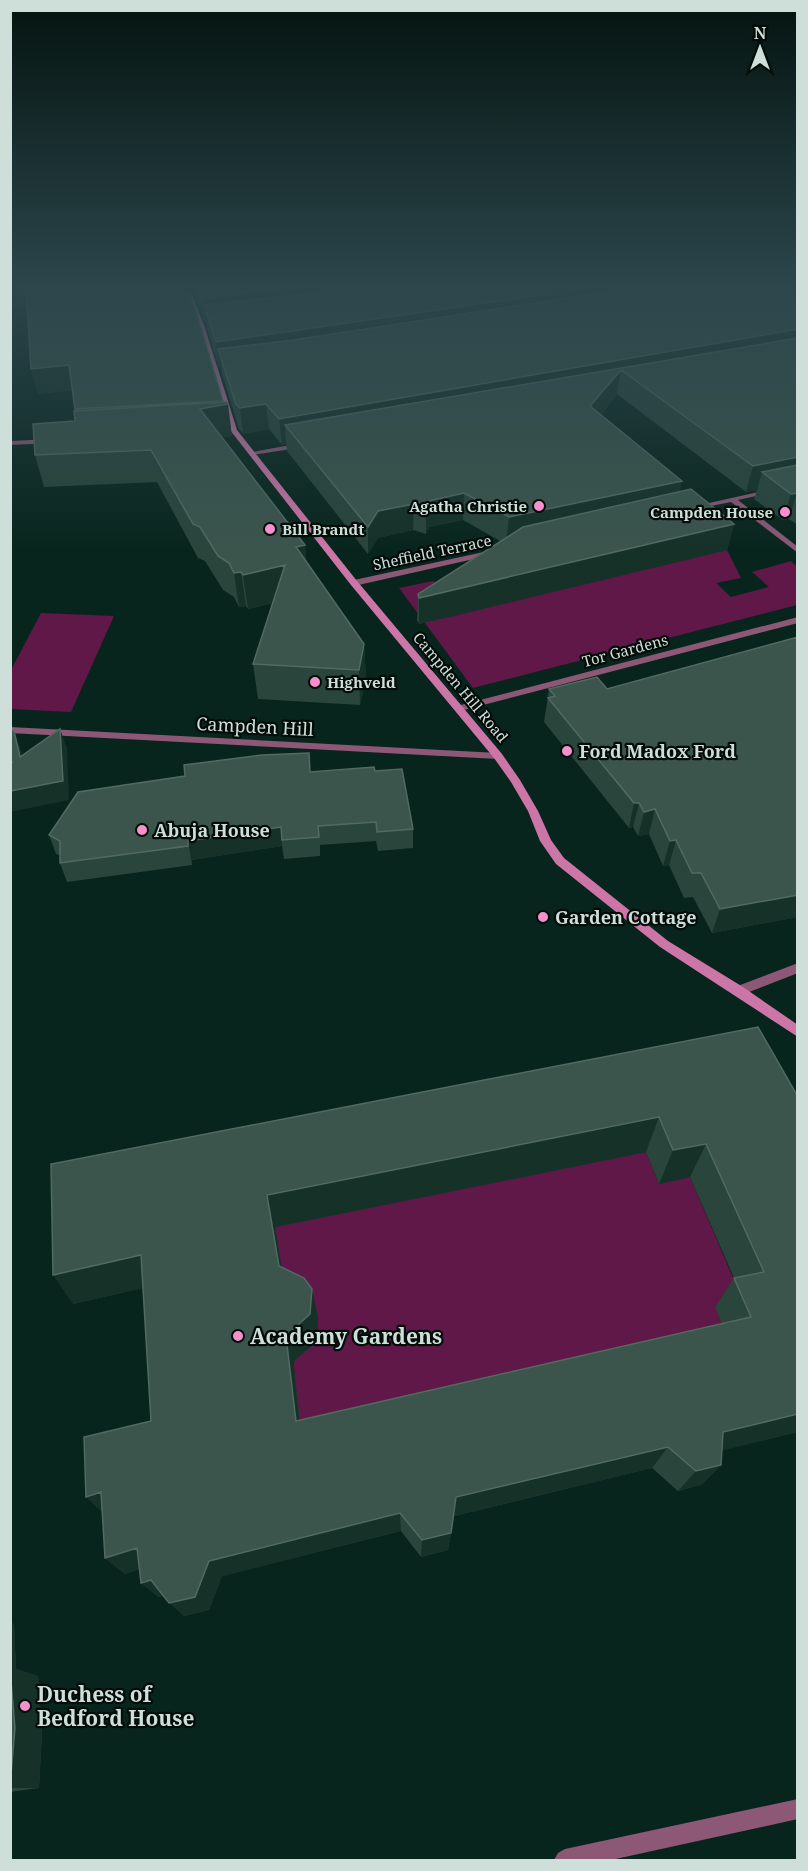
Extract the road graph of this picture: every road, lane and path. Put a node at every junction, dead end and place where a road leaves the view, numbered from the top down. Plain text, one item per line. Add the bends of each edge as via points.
1 (220, 375) edge
2 (234, 430) junction
3 (223, 431) edge
4 (64, 440) edge
5 (10, 443) edge
6 (306, 444) edge
7 (252, 453) junction
8 (798, 485) edge
9 (732, 499) junction
10 (688, 509) edge
11 (507, 549) edge
12 (798, 552) edge
13 (354, 583) junction
14 (798, 620) edge
15 (460, 708) junction
16 (10, 730) edge
17 (498, 756) junction
18 (798, 968) edge
19 (739, 991) junction
20 (798, 1032) edge
21 (798, 1809) edge
22 (565, 1860) edge

1 - 2 street, Campden Hill Road
2 - 3 street
2 - 7 street, Campden Hill Road
4 - 5 street
6 - 7 street
7 - 13 street, Campden Hill Road
8 - 9 street
9 - 10 street
9 - 12 street
11 - 13 street, Sheffield Terrace
13 - 15 street, Campden Hill Road
14 - 15 street, Tor Gardens
15 - 17 street, Campden Hill Road
16 - 17 street, Campden Hill
17 - 19 street, Campden Hill Road via 560,861 664,944
18 - 19 street
19 - 20 street, Campden Hill Road
21 - 22 street

